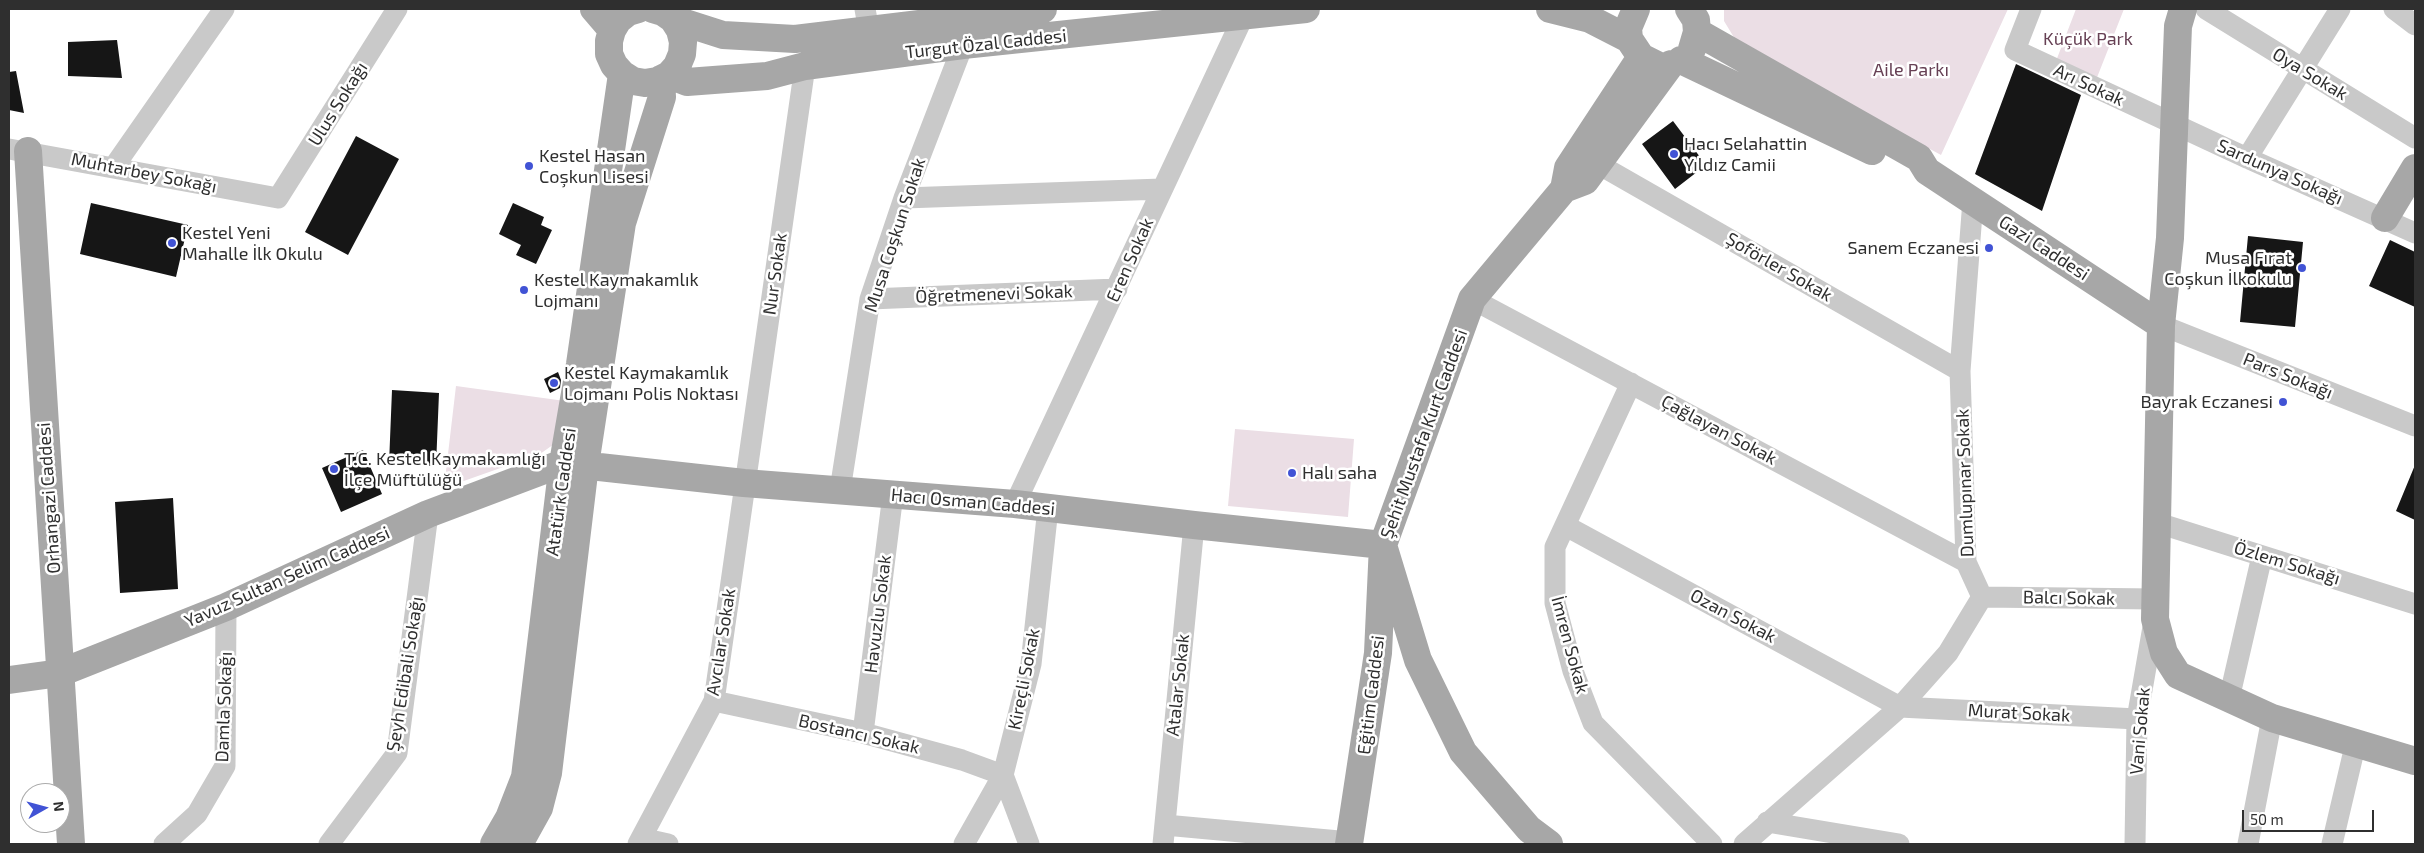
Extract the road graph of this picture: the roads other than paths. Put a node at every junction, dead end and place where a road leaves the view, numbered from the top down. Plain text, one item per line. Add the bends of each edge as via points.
1 (224, 9) edge
2 (397, 9) edge
3 (594, 9) edge
4 (1043, 9) edge
5 (1306, 9) edge
6 (1550, 9) edge
7 (1636, 9) edge
8 (2031, 9) edge
9 (2183, 9) edge
10 (2206, 9) edge
11 (2340, 9) edge
12 (2394, 9) edge
13 (641, 13) edge
14 (1244, 15) junction
15 (1696, 17) edge
16 (867, 20) edge
17 (2415, 25) edge
18 (963, 45) junction
19 (1635, 48) junction
20 (1676, 62) junction
21 (805, 66) junction
22 (2301, 69) junction
23 (622, 74) junction
24 (665, 77) junction
25 (2175, 125) junction
26 (2415, 138) edge
27 (18, 150) edge
28 (2247, 158) junction
29 (1598, 164) junction
30 (113, 168) junction
31 (2415, 168) edge
32 (1927, 171) junction
33 (1162, 189) junction
34 (1564, 189) junction
35 (278, 198) joint
36 (904, 198) junction
37 (1973, 200) junction
38 (2385, 218) junction
39 (2415, 233) edge
40 (1117, 289) junction
41 (870, 299) junction
42 (1472, 299) junction
43 (2161, 325) junction
44 (590, 366) junction
45 (1960, 371) junction
46 (1631, 383) junction
47 (2415, 426) edge
48 (574, 464) junction
49 (744, 483) junction
50 (840, 490) junction
51 (893, 494) junction
52 (1015, 504) junction
53 (1048, 508) junction
54 (428, 514) junction
55 (2158, 523) junction
56 (1194, 526) junction
57 (1566, 526) junction
58 (1383, 545) junction
59 (2262, 556) junction
60 (1966, 562) junction
61 (1982, 597) junction
62 (2415, 604) edge
63 (226, 607) junction
64 (2155, 609) junction
65 (60, 673) junction
66 (9, 680) edge
67 (2229, 700) junction
68 (714, 701) junction
69 (1900, 706) junction
70 (2272, 718) junction
71 (2137, 719) junction
72 (864, 733) junction
73 (2356, 742) junction
74 (2415, 761) edge
75 (1003, 775) junction
76 (1768, 822) junction
77 (1164, 835) edge
78 (1535, 839) edge
79 (640, 841) edge
80 (1349, 843) edge
81 (71, 844) edge
82 (164, 844) edge
83 (329, 844) edge
84 (494, 844) edge
85 (519, 844) edge
86 (668, 844) edge
87 (964, 844) edge
88 (1029, 844) edge
89 (1712, 844) edge
90 (1744, 844) edge
91 (1899, 844) edge
92 (2135, 844) edge
93 (2248, 844) edge
94 (2332, 844) edge

1 - 30 street
2 - 35 street, Ulus Sokağı
3 - 13 main road
4 - 16 main road, Turgut Özal Caddesi
5 - 14 main road, Turgut Özal Caddesi
6 - 19 main road via 1590,19
7 - 19 main road via 1628,28
8 - 25 street, Arı Sokak via 2015,50
9 - 25 main road via 2178,26
10 - 22 street, Oya Sokak
11 - 22 street
12 - 17 street
13 - 16 main road, Turgut Özal Caddesi via 723,35 755,38 795,39
13 - 23 main road via 608,41 609,54
13 - 24 main road via 680,30 682,54 677,66
14 - 18 main road, Turgut Özal Caddesi
14 - 33 street, Eren Sokak
15 - 20 main road, Şehit Mustafa Kurt Caddesi via 1696,43 1690,53
15 - 32 main road, Gazi Caddesi via 1919,158
18 - 21 main road, Turgut Özal Caddesi
18 - 36 street, Musa Coşkun Sokak
19 - 20 main road, Gazi Caddesi via 1650,63
19 - 34 main road, Şehit Mustafa Kurt Caddesi via 1568,168
20 - 29 main road, Şehit Mustafa Kurt Caddesi
20 - 32 main road, Gazi Caddesi via 1913,172
21 - 24 main road, Turgut Özal Caddesi via 767,76 732,80 688,82
21 - 49 street, Nur Sokak
22 - 26 street, Oya Sokak
22 - 28 street
23 - 24 main road via 633,81 645,83
23 - 44 main road, Atatürk Caddesi
24 - 44 main road, Atatürk Caddesi via 662,97 622,223
25 - 28 street, Sardunya Sokağı
25 - 43 main road via 2170,238
27 - 30 street, Muhtarbey Sokağı
27 - 65 main road, Orhangazi Caddesi
28 - 38 street, Sardunya Sokağı
29 - 34 main road, Şehit Mustafa Kurt Caddesi via 1585,181
29 - 45 street, Şoförler Sokak
30 - 35 street, Muhtarbey Sokağı
31 - 38 main road
32 - 37 main road, Gazi Caddesi
33 - 36 street
33 - 40 street, Eren Sokak
34 - 42 main road, Şehit Mustafa Kurt Caddesi
36 - 41 street, Musa Coşkun Sokak
37 - 43 main road, Gazi Caddesi
37 - 45 street, Dumlupınar Sokak
38 - 39 street, Sardunya Sokağı
40 - 41 street, Öğretmenevi Sokak
40 - 52 street, Eren Sokak
41 - 50 street, Musa Coşkun Sokak
42 - 46 street, Çağlayan Sokak
42 - 58 main road, Şehit Mustafa Kurt Caddesi
43 - 47 street, Pars Sokağı
43 - 55 main road
44 - 48 main road, Atatürk Caddesi
45 - 60 street, Dumlupınar Sokak
46 - 57 street, İmren Sokak
46 - 60 street, Çağlayan Sokak
48 - 49 main road, Hacı Osman Caddesi
48 - 54 main road, Yavuz Sultan Selim Caddesi
48 - 84 main road, Atatürk Caddesi via 525,777 509,818
48 - 85 main road, Atatürk Caddesi via 548,773 539,808
49 - 50 main road, Hacı Osman Caddesi
49 - 68 street, Avcılar Sokak
50 - 51 main road, Hacı Osman Caddesi
51 - 52 main road, Hacı Osman Caddesi
51 - 72 street, Havuzlu Sokak
52 - 53 main road, Hacı Osman Caddesi
53 - 56 main road, Hacı Osman Caddesi
53 - 75 street, Kireçli Sokak via 1031,664
54 - 63 main road, Yavuz Sultan Selim Caddesi
54 - 83 street, Şeyh Edibali Sokağı via 397,753
55 - 59 street, Özlem Sokağı
55 - 64 main road
56 - 58 main road, Hacı Osman Caddesi
56 - 77 street, Atalar Sokak
57 - 69 street, Ozan Sokak
57 - 89 street, İmren Sokak via 1555,547 1555,603 1573,671 1593,723
58 - 78 main road, Şehit Mustafa Kurt Caddesi via 1418,660 1463,752
58 - 80 main road, Eğitim Caddesi via 1378,653
59 - 62 street, Özlem Sokağı
59 - 67 street
60 - 61 street, Dumlupınar Sokak
61 - 64 street, Balcı Sokak
61 - 69 street via 1948,653
63 - 65 main road, Yavuz Sultan Selim Caddesi
63 - 82 street, Damla Sokağı via 225,766 197,814
64 - 67 main road via 2164,654 2178,675
64 - 71 street, Vani Sokak
65 - 66 main road, Yavuz Sultan Selim Caddesi
65 - 81 main road, Orhangazi Caddesi
67 - 70 main road
68 - 72 street, Bostancı Sokak
68 - 79 street, Avcılar Sokak
69 - 71 street, Murat Sokak
69 - 76 street
70 - 73 main road
70 - 93 street
71 - 92 street, Vani Sokak
72 - 75 street, Bostancı Sokak
73 - 74 main road
73 - 94 street
75 - 87 street, Kireçli Sokak
75 - 88 street
76 - 90 street
76 - 91 street
77 - 80 street
79 - 86 street

